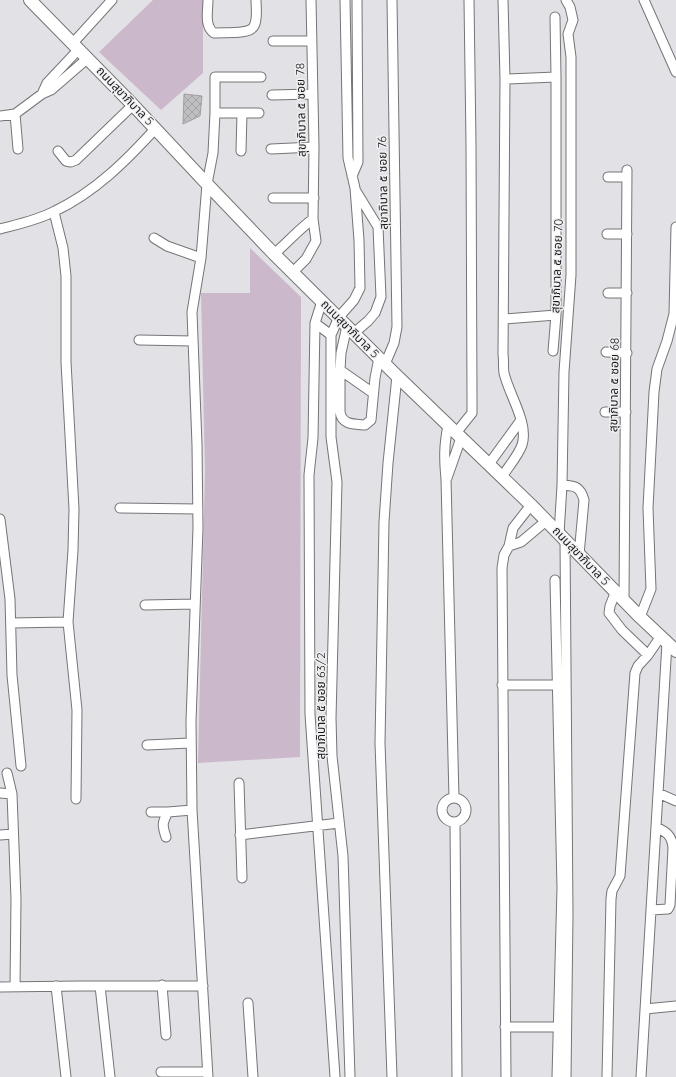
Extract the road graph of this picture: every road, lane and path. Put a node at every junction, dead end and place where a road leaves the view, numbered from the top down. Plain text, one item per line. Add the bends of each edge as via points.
1 (30, 0) edge
2 (112, 0) edge
3 (208, 0) edge
4 (256, 0) edge
5 (311, 0) edge
6 (345, 0) edge
7 (357, 0) edge
8 (392, 0) edge
9 (469, 0) edge
10 (503, 0) edge
11 (566, 0) edge
12 (644, 0) edge
13 (555, 17) dead end
14 (273, 41) dead end
15 (311, 41) junction
16 (76, 46) junction
17 (88, 58) junction
18 (676, 72) edge
19 (261, 77) dead end
20 (556, 77) junction
21 (505, 79) junction
22 (42, 94) junction
23 (313, 94) junction
24 (272, 95) dead end
25 (133, 104) junction
26 (214, 113) junction
27 (242, 113) junction
28 (15, 114) junction
29 (259, 114) dead end
30 (0, 116) edge
31 (156, 128) junction
32 (314, 147) junction
33 (18, 149) dead end
34 (271, 149) dead end
35 (241, 150) dead end
36 (58, 151) dead end
37 (352, 176) junction
38 (608, 177) dead end
39 (207, 184) junction
40 (355, 188) junction
41 (273, 198) dead end
42 (314, 198) junction
43 (54, 212) junction
44 (313, 219) junction
45 (676, 227) edge
46 (0, 229) edge
47 (607, 234) dead end
48 (627, 234) junction
49 (154, 238) dead end
50 (274, 254) junction
51 (201, 258) junction
52 (293, 272) junction
53 (608, 293) dead end
54 (627, 293) junction
55 (322, 301) junction
56 (675, 310) edge
57 (556, 315) junction
58 (339, 317) junction
59 (504, 320) junction
60 (315, 323) junction
61 (350, 329) junction
62 (331, 335) junction
63 (139, 340) dead end
64 (193, 341) junction
65 (553, 351) dead end
66 (606, 352) dead end
67 (627, 353) junction
68 (382, 361) junction
69 (340, 370) junction
70 (397, 376) junction
71 (373, 393) junction
72 (605, 412) dead end
73 (626, 412) junction
74 (521, 420) junction
75 (455, 432) junction
76 (331, 436) junction
77 (313, 438) junction
78 (489, 464) junction
79 (502, 477) junction
80 (446, 479) junction
81 (562, 485) junction
82 (531, 506) junction
83 (120, 508) dead end
84 (198, 509) junction
85 (0, 519) edge
86 (546, 521) junction
87 (562, 537) junction
88 (509, 546) junction
89 (580, 555) junction
90 (555, 580) dead end
91 (620, 596) junction
92 (195, 604) junction
93 (145, 605) dead end
94 (640, 617) junction
95 (68, 622) junction
96 (11, 623) junction
97 (664, 639) junction
98 (676, 651) edge
99 (648, 654) junction
100 (502, 685) junction
101 (557, 685) junction
102 (190, 743) junction
103 (147, 745) dead end
104 (21, 766) dead end
105 (7, 773) dead end
106 (239, 783) dead end
107 (0, 793) edge
108 (658, 793) junction
109 (12, 794) junction
110 (454, 798) junction
111 (76, 799) dead end
112 (676, 801) edge
113 (192, 810) junction
114 (151, 812) dead end
115 (168, 812) junction
116 (340, 823) junction
117 (455, 823) junction
118 (319, 826) junction
119 (656, 827) junction
120 (13, 834) junction
121 (0, 835) edge
122 (240, 835) junction
123 (166, 837) dead end
124 (242, 878) dead end
125 (651, 910) junction
126 (162, 985) junction
127 (56, 986) junction
128 (100, 986) junction
129 (203, 986) junction
130 (0, 987) edge
131 (15, 987) junction
132 (248, 1003) dead end
133 (676, 1006) edge
134 (645, 1009) junction
135 (557, 1026) junction
136 (505, 1027) junction
137 (166, 1035) dead end
138 (161, 1072) dead end
139 (208, 1074) edge
140 (66, 1077) edge
141 (110, 1077) edge
142 (253, 1077) edge
143 (335, 1077) edge
144 (350, 1077) edge
145 (392, 1077) edge
146 (456, 1077) edge
147 (506, 1077) edge
148 (557, 1077) edge
149 (566, 1077) edge
150 (607, 1077) edge
151 (641, 1077) edge

1 - 16 main road, ถนนสุขาภิบาล 5
2 - 16 street
3 - 4 street via 208,25 214,33 246,32 254,28
5 - 15 street, สุขาภิบาล ๕ ซอย 78
6 - 37 street via 348,158
7 - 37 street via 358,162
8 - 68 street, สุขาภิบาล ๕ ซอย 76 via 397,327 394,343
9 - 75 street via 472,413
10 - 21 street
11 - 81 street, สุขาภิบาล ๕ ซอย 70 via 572,20 568,34 571,57 572,275 564,372
12 - 18 street
13 - 20 street
14 - 15 street
15 - 23 street, สุขาภิบาล ๕ ซอย 78
16 - 17 main road, ถนนสุขาภิบาล 5
16 - 22 street via 47,83
17 - 22 street via 51,90
17 - 25 main road, ถนนสุขาภิบาล 5
19 - 26 street via 215,77
20 - 21 street
20 - 57 street
21 - 59 street
22 - 28 street
23 - 24 street
23 - 32 street, สุขาภิบาล ๕ ซอย 78
25 - 31 main road, ถนนสุขาภิบาล 5
25 - 36 street via 76,160 66,161
26 - 27 street
26 - 39 street via 213,153
27 - 29 street
27 - 35 street
28 - 30 street
28 - 33 street
31 - 39 main road, ถนนสุขาภิบาล 5
31 - 43 street via 107,177 81,197
32 - 34 street
32 - 42 street, สุขาภิบาล ๕ ซอย 78
37 - 40 street
38 - 48 street, สุขาภิบาล ๕ ซอย 68 via 627,174
39 - 50 main road, ถนนสุขาภิบาล 5
39 - 51 street
40 - 58 street via 360,288 354,300
40 - 61 street via 378,227 381,297 376,313 368,322
41 - 42 street
42 - 44 street, สุขาภิบาล ๕ ซอย 78
43 - 46 street
43 - 95 street via 63,248 66,276 66,362 74,509 74,550
44 - 50 street
44 - 52 street, สุขาภิบาล ๕ ซอย 78 via 316,241 306,259
45 - 56 street
47 - 48 street
48 - 54 street, สุขาภิบาล ๕ ซอย 68
49 - 51 street via 167,246
50 - 52 main road, ถนนสุขาภิบาล 5
51 - 64 street via 193,300
52 - 55 main road, ถนนสุขาภิบาล 5
53 - 54 street
54 - 67 street, สุขาภิบาล ๕ ซอย 68
55 - 58 main road, ถนนสุขาภิบาล 5
55 - 60 street
56 - 94 street via 657,369 654,392 648,508 651,589
57 - 59 street
57 - 65 street
58 - 61 main road, ถนนสุขาภิบาล 5
58 - 62 street
59 - 74 street via 504,372
60 - 62 street
60 - 77 street
61 - 68 main road, ถนนสุขาภิบาล 5
61 - 69 street via 342,353
62 - 76 street, สุขาภิบาล ๕ ซอย 63/2
63 - 64 street
64 - 84 street
66 - 67 street
67 - 73 street, สุขาภิบาล ๕ ซอย 68
68 - 70 main road, ถนนสุขาภิบาล 5
68 - 71 street, สุขาภิบาล ๕ ซอย 76
69 - 71 street
69 - 71 street, สุขาภิบาล ๕ ซอย 76 via 340,412 343,420 365,426 368,424 371,420
70 - 75 main road, ถนนสุขาภิบาล 5
70 - 145 street via 384,522 380,743
72 - 73 street
73 - 91 street, สุขาภิบาล ๕ ซอย 68
74 - 78 street
74 - 79 street via 522,444
75 - 78 main road, ถนนสุขาภิบาล 5
75 - 80 street
75 - 80 street via 444,444
76 - 77 street
76 - 116 street, สุขาภิบาล ๕ ซอย 63/2 via 337,482 331,718 332,756
77 - 118 street via 309,475 310,714
78 - 79 main road, ถนนสุขาภิบาล 5
79 - 82 main road, ถนนสุขาภิบาล 5
80 - 110 street
81 - 87 street, สุขาภิบาล ๕ ซอย 70
81 - 89 street via 576,487 582,491 584,500
82 - 86 main road, ถนนสุขาภิบาล 5
82 - 88 street via 513,528
83 - 84 street
84 - 92 street
85 - 96 street
86 - 87 main road, ถนนสุขาภิบาล 5
86 - 88 street via 521,542
87 - 89 main road, ถนนสุขาภิบาล 5
87 - 149 street, สุขาภิบาล ๕ ซอย 70 via 568,915
88 - 100 street via 504,555 502,568
89 - 91 main road, ถนนสุขาภิบาล 5
90 - 101 street
91 - 94 main road, ถนนสุขาภิบาล 5
91 - 99 street, สุขาภิบาล ๕ ซอย 68 via 610,606 609,613 622,630
92 - 93 street
92 - 102 street
94 - 97 main road, ถนนสุขาภิบาล 5
95 - 96 street
95 - 111 street via 76,710
96 - 104 street via 12,675
97 - 98 main road, ถนนสุขาภิบาล 5
97 - 99 street
97 - 108 street
99 - 150 street via 635,672 620,876 611,899
100 - 101 street
100 - 136 street
101 - 135 street via 562,888
102 - 103 street
102 - 113 street
105 - 109 street
106 - 122 street
107 - 109 street
108 - 112 street
108 - 119 street
109 - 120 street
110 - 117 street via 462,801 466,808 462,820
110 - 117 street via 444,802 441,812 445,819
113 - 115 street
113 - 129 street
114 - 115 street
115 - 123 street via 163,822
116 - 118 street
116 - 144 street, สุขาภิบาล ๕ ซอย 63/2
117 - 146 street
118 - 122 street
118 - 143 street
119 - 125 street
119 - 125 street via 668,832 673,842 670,905 665,910
120 - 121 street
120 - 131 street via 16,905
122 - 124 street
125 - 134 street
126 - 128 street
126 - 129 street
126 - 137 street
127 - 128 street
127 - 131 street
127 - 140 street
128 - 141 street
129 - 139 street
130 - 131 street
132 - 142 street
133 - 134 street
134 - 151 street
135 - 136 street
135 - 148 street
136 - 147 street
138 - 139 street

